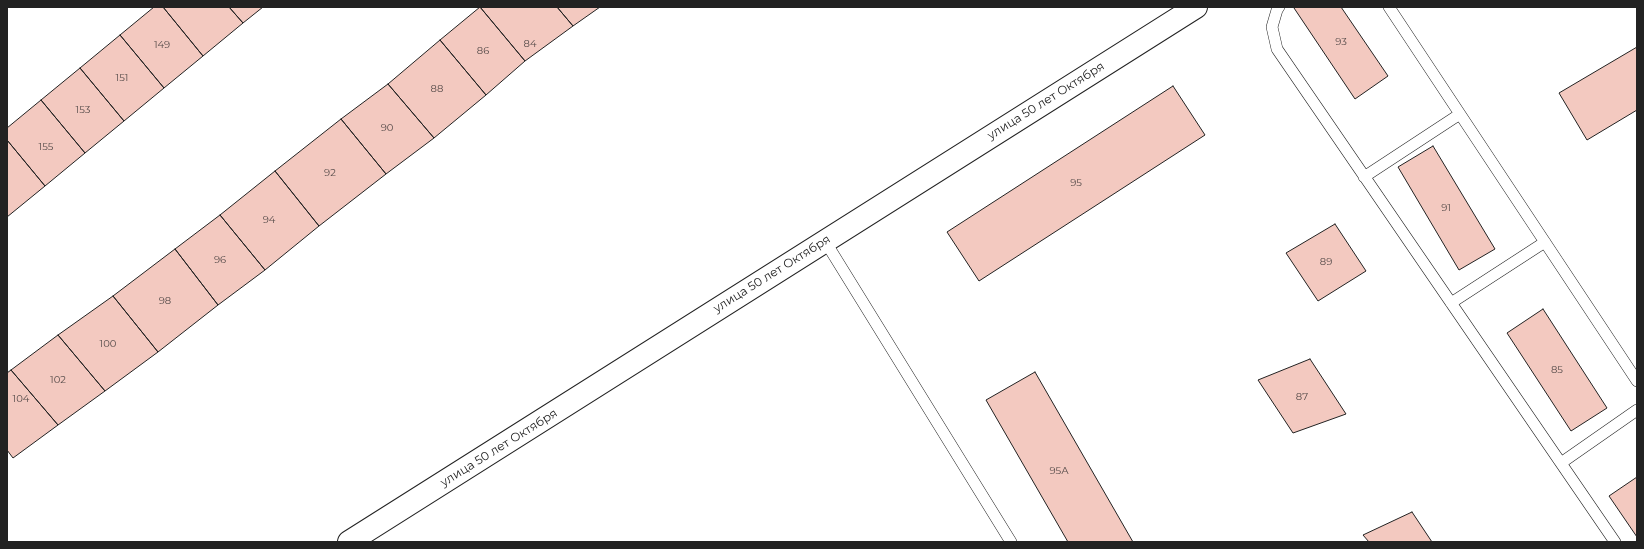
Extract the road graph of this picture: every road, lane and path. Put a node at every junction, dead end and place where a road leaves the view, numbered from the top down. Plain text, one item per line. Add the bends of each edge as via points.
1 (1196, 7) edge
2 (1279, 7) edge
3 (1389, 7) edge
4 (1460, 114) junction
5 (1364, 177) junction
6 (825, 241) junction
7 (1544, 242) junction
8 (1451, 303) junction
9 (1637, 381) edge
10 (1637, 410) edge
11 (1561, 463) junction
12 (349, 542) edge
13 (1011, 542) edge
14 (1615, 542) edge

1 - 6 highway, улица 50 лет Октября
2 - 5 lane via 1272,27 1277,49
3 - 4 lane
4 - 5 lane
4 - 7 lane
5 - 8 lane
6 - 12 highway, улица 50 лет Октября
6 - 13 lane
7 - 8 lane
7 - 9 lane
8 - 11 lane
10 - 11 lane
11 - 14 lane

